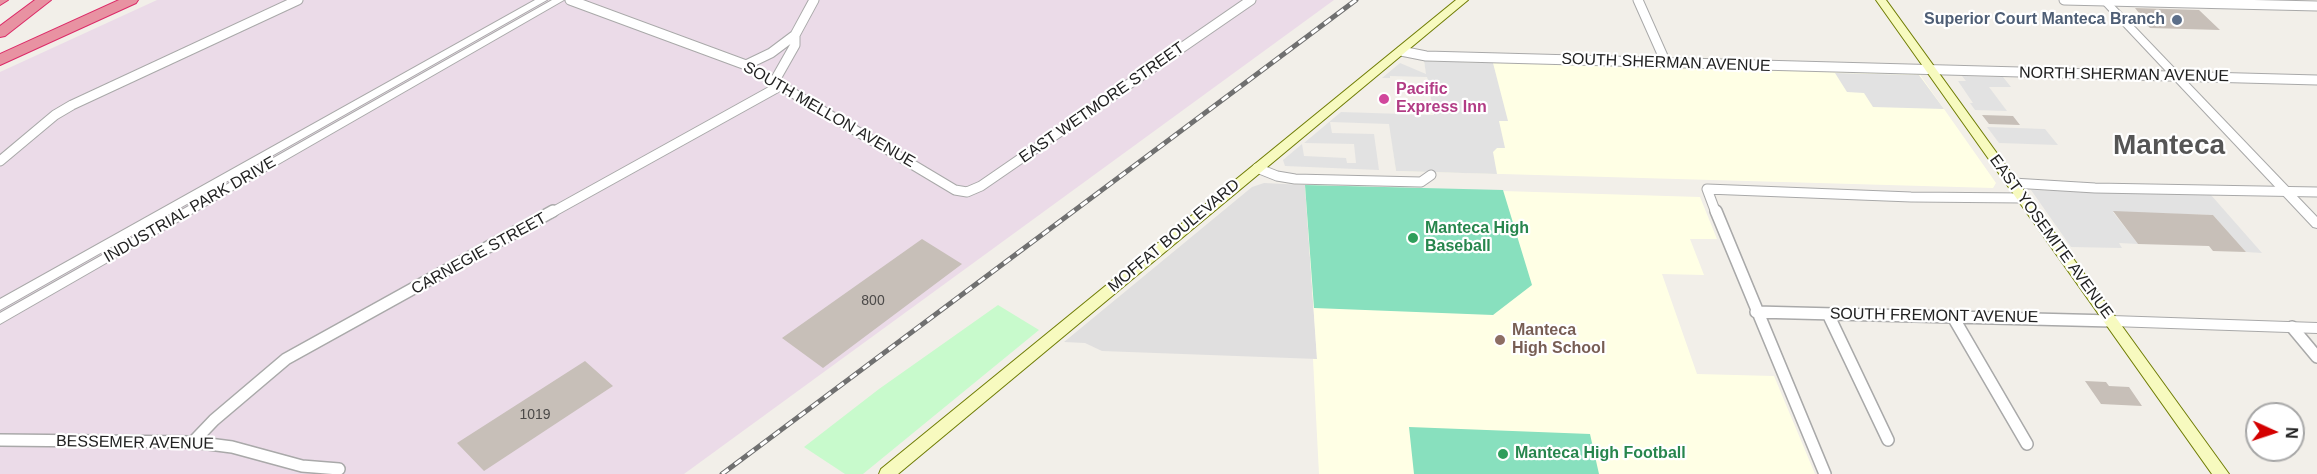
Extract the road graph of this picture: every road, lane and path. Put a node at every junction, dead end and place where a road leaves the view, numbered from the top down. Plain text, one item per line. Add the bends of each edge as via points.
1 (44, 0) edge
2 (131, 0) edge
3 (298, 0) edge
4 (542, 0) edge
5 (559, 0) edge
6 (570, 0) edge
7 (814, 0) edge
8 (1251, 0) edge
9 (1463, 0) edge
10 (1638, 0) edge
11 (1881, 0) edge
12 (2064, 0) edge
13 (2105, 1) edge
14 (2317, 6) edge
15 (0, 33) edge
16 (795, 35) junction
17 (1401, 51) junction
18 (0, 60) edge
19 (442, 61) junction
20 (1666, 63) junction
21 (746, 65) junction
22 (1931, 70) junction
23 (2176, 76) junction
24 (2317, 80) edge
25 (777, 84) junction
26 (375, 99) junction
27 (0, 161) edge
28 (1257, 168) junction
29 (1431, 175) dead end
30 (2013, 183) junction
31 (950, 187) joint
32 (2286, 191) junction
33 (2317, 192) edge
34 (2024, 198) junction
35 (2317, 224) edge
36 (0, 305) edge
37 (1756, 312) junction
38 (1828, 314) junction
39 (1953, 317) junction
40 (0, 318) edge
41 (2112, 321) junction
42 (2292, 327) junction
43 (2317, 328) edge
44 (2317, 357) edge
45 (0, 440) edge
46 (1888, 440) dead end
47 (193, 442) junction
48 (2027, 444) dead end
49 (339, 469) dead end
50 (886, 474) edge
51 (1825, 474) edge
52 (2221, 474) edge

1 - 15 highway
2 - 18 highway
3 - 27 street via 72,105
4 - 19 street, INDUSTRIAL PARK DRIVE
5 - 19 street, INDUSTRIAL PARK DRIVE
6 - 21 street, SOUTH MELLON AVENUE
7 - 16 street
8 - 31 street, EAST WETMORE STREET via 981,186 967,192
9 - 17 main road, MOFFAT BOULEVARD
10 - 20 street
11 - 22 main road, EAST YOSEMITE AVENUE
12 - 13 street
13 - 14 street
13 - 23 street
16 - 21 street
16 - 25 street via 795,45
17 - 20 street, SOUTH SHERMAN AVENUE via 1426,56
17 - 28 main road, MOFFAT BOULEVARD
19 - 26 street, INDUSTRIAL PARK DRIVE
20 - 22 street, SOUTH SHERMAN AVENUE
21 - 25 street, SOUTH MELLON AVENUE
22 - 23 street, NORTH SHERMAN AVENUE
22 - 30 main road, EAST YOSEMITE AVENUE
23 - 24 street, NORTH SHERMAN AVENUE
23 - 32 street
25 - 31 street, SOUTH MELLON AVENUE
25 - 47 street, CARNEGIE STREET via 286,359 222,412
26 - 36 street, INDUSTRIAL PARK DRIVE
26 - 40 street, INDUSTRIAL PARK DRIVE
28 - 29 street via 1295,179 1421,182
28 - 50 main road, MOFFAT BOULEVARD
30 - 32 street
30 - 34 main road, EAST YOSEMITE AVENUE
32 - 33 street
32 - 35 street
34 - 37 street via 1707,189
34 - 41 main road, EAST YOSEMITE AVENUE
37 - 38 street, SOUTH FREMONT AVENUE
37 - 51 street
38 - 39 street, SOUTH FREMONT AVENUE
38 - 46 street
39 - 41 street, SOUTH FREMONT AVENUE
39 - 48 street
41 - 42 street
41 - 52 main road, EAST YOSEMITE AVENUE
42 - 43 street
42 - 44 street
45 - 47 street, BESSEMER AVENUE
47 - 49 street, BESSEMER AVENUE via 232,447 302,466

